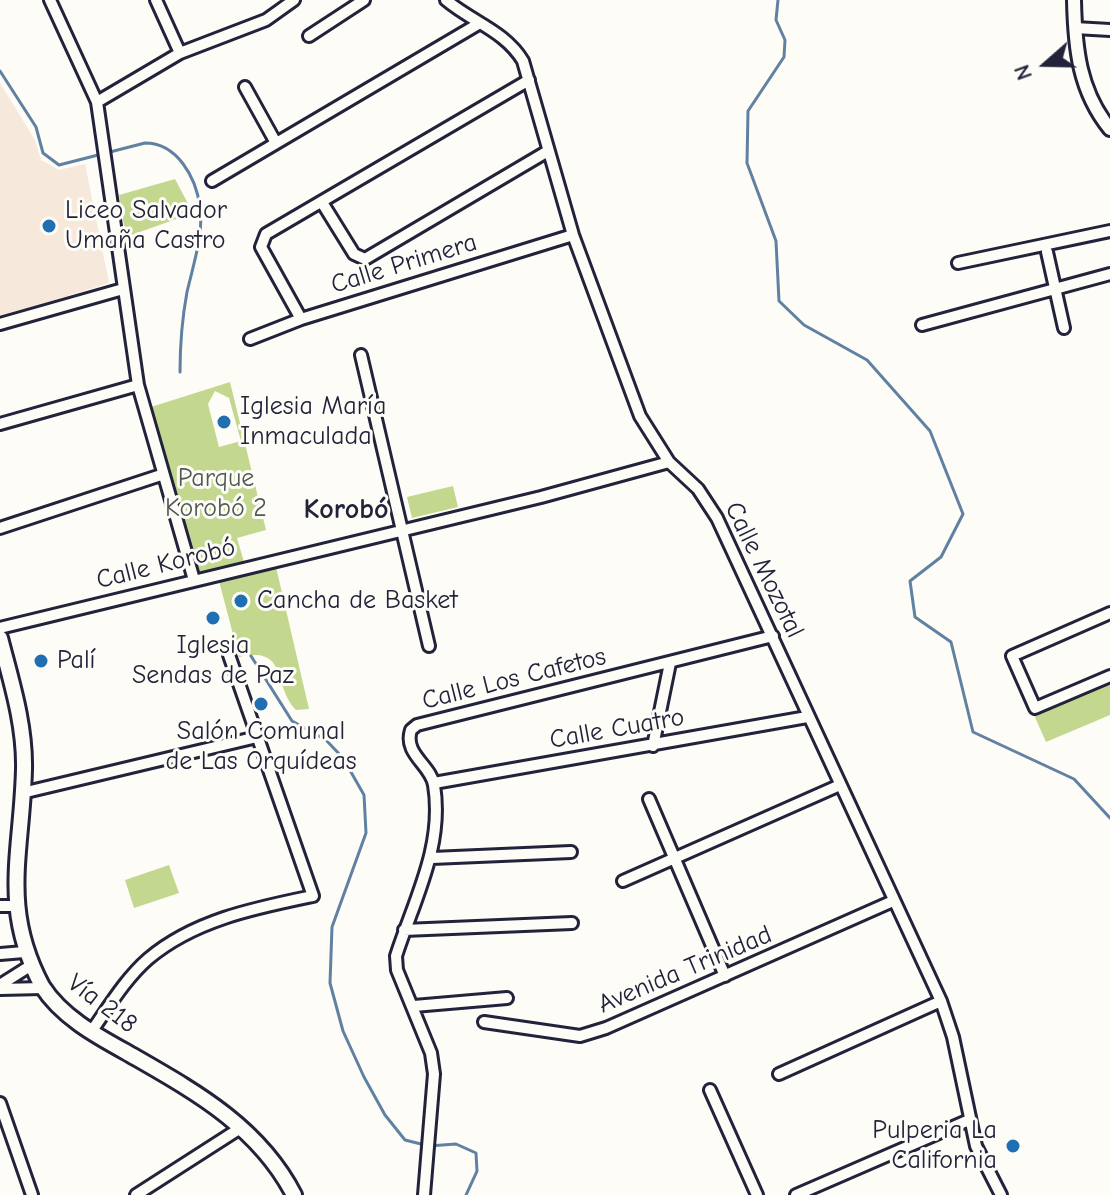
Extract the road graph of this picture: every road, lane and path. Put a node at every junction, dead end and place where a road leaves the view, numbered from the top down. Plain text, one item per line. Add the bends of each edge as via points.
1 (50, 0) edge
2 (156, 0) edge
3 (294, 0) edge
4 (364, 0) edge
5 (446, 0) edge
6 (1074, 0) edge
7 (480, 23) junction
8 (1075, 28) junction
9 (1110, 30) edge
10 (309, 36) dead end
11 (180, 53) junction
12 (529, 80) junction
13 (245, 87) dead end
14 (97, 102) junction
15 (1105, 113) edge
16 (1110, 129) edge
17 (276, 143) junction
18 (548, 151) junction
19 (212, 181) dead end
20 (323, 204) junction
21 (1110, 231) edge
22 (573, 235) junction
23 (1047, 252) dead end
24 (958, 263) dead end
25 (1110, 274) edge
26 (123, 289) junction
27 (1055, 289) junction
28 (301, 319) junction
29 (0, 324) edge
30 (922, 325) dead end
31 (1064, 328) dead end
32 (250, 339) dead end
33 (361, 355) dead end
34 (138, 385) junction
35 (0, 424) edge
36 (669, 462) junction
37 (161, 475) junction
38 (0, 528) edge
39 (402, 531) junction
40 (194, 580) junction
41 (1110, 613) edge
42 (0, 628) edge
43 (773, 636) junction
44 (0, 638) edge
45 (429, 646) dead end
46 (229, 655) dead end
47 (670, 663) junction
48 (1110, 676) edge
49 (807, 717) junction
50 (257, 737) junction
51 (653, 746) junction
52 (434, 783) junction
53 (840, 785) junction
54 (22, 793) junction
55 (649, 799) dead end
56 (571, 852) dead end
57 (672, 857) junction
58 (432, 858) junction
59 (623, 881) dead end
60 (893, 901) junction
61 (5, 906) edge
62 (572, 923) dead end
63 (404, 930) junction
64 (0, 954) edge
65 (27, 959) junction
66 (725, 976) junction
67 (0, 987) edge
68 (43, 988) junction
69 (507, 998) dead end
70 (941, 1001) junction
71 (414, 1006) junction
72 (484, 1022) dead end
73 (91, 1032) junction
74 (779, 1074) dead end
75 (710, 1090) dead end
76 (0, 1103) edge
77 (969, 1120) junction
78 (242, 1127) junction
79 (5, 1131) edge
80 (32, 1195) edge
81 (136, 1195) edge
82 (294, 1195) edge
83 (424, 1195) edge
84 (757, 1195) edge
85 (796, 1195) edge
86 (1001, 1195) edge

1 - 14 street
2 - 11 street
3 - 11 street via 266,20
4 - 10 street
5 - 7 street, Calle Mozotal
6 - 8 street
7 - 12 street, Calle Mozotal via 514,46
7 - 17 street
8 - 9 street
8 - 15 street via 1086,93
11 - 14 street
12 - 18 street, Calle Mozotal
12 - 20 street
13 - 17 street
14 - 26 street
15 - 16 street
17 - 19 street
18 - 20 street via 371,257 360,259
18 - 22 street, Calle Mozotal
20 - 28 street via 262,239 264,253
21 - 24 street
22 - 28 street, Calle Primera
22 - 36 street, Calle Mozotal via 640,416
23 - 27 street
25 - 27 street
26 - 29 street
26 - 34 street
27 - 30 street
27 - 31 street
28 - 32 street, Calle Primera
33 - 39 street
34 - 35 street
34 - 37 street
36 - 39 street, Calle Korobó
36 - 43 street, Calle Mozotal via 698,489 717,518
37 - 38 street
37 - 40 street
39 - 40 street, Calle Korobó
39 - 45 street
40 - 42 street, Calle Korobó
41 - 48 street via 1012,656 1035,708
43 - 47 street, Calle Los Cafetos
43 - 49 street, Calle Mozotal
44 - 54 main road, Vía 218 via 22,732
46 - 50 street
47 - 51 street
47 - 52 street, Calle Los Cafetos via 417,725 411,730 410,745
49 - 51 street, Calle Cuatro
49 - 53 street, Calle Mozotal
50 - 54 street
50 - 73 street via 313,896 239,913 172,943 147,960
51 - 52 street, Calle Cuatro
52 - 58 street
53 - 57 street
53 - 60 street, Calle Mozotal
54 - 61 main road, Vía 218
55 - 57 street
56 - 58 street
57 - 59 street
57 - 66 street
58 - 63 street
60 - 66 street, Avenida Trinidad
60 - 70 street, Calle Mozotal
61 - 65 main road, Vía 218
62 - 63 street
63 - 71 street via 397,970
64 - 65 street
65 - 67 street
65 - 68 main road, Vía 218
66 - 72 street, Avenida Trinidad via 580,1036
67 - 68 street
68 - 73 main road, Vía 218
69 - 71 street
70 - 74 street
70 - 77 street, Calle Mozotal
71 - 83 street via 434,1074
73 - 78 main road, Vía 218 via 178,1081
75 - 84 street
76 - 79 street
77 - 85 street
77 - 86 street, Calle Mozotal
78 - 81 street
78 - 82 main road, Vía 218
79 - 80 street

